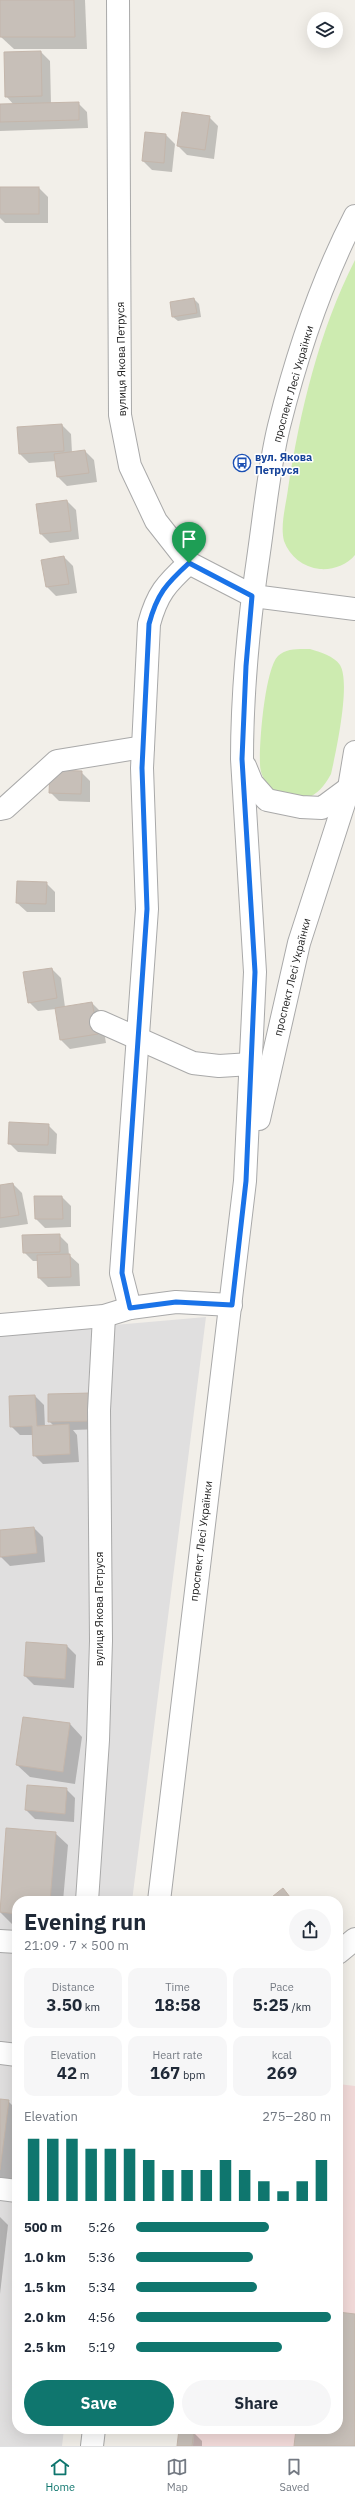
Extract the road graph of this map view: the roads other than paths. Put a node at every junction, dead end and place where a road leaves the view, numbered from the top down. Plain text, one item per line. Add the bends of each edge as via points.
1 (118, 0) edge
2 (355, 216) edge
3 (189, 563) junction
4 (252, 596) junction
5 (355, 609) edge
6 (143, 747) junction
7 (355, 752) edge
8 (242, 759) junction
9 (348, 788) junction
10 (0, 809) edge
11 (101, 1022) dead end
12 (138, 1038) junction
13 (251, 1064) junction
14 (246, 1181) junction
15 (232, 1305) junction
16 (130, 1308) junction
17 (104, 1316) junction
18 (0, 1325) edge
19 (87, 1896) edge
20 (160, 1896) edge
21 (355, 1939) edge
22 (0, 1941) edge
23 (12, 1942) edge
24 (343, 1948) edge
25 (0, 2053) edge
26 (12, 2054) edge
27 (0, 2189) edge
28 (12, 2190) edge
29 (93, 2434) edge
30 (92, 2446) edge

1 - 3 street, вулиця Якова Петруся via 120,415 130,466 156,521
2 - 4 street, проспект Лесі Українки via 334,260 312,318 279,427
3 - 4 street
3 - 6 street via 166,584 155,601 149,624
4 - 5 street
4 - 8 street, проспект Лесі Українки via 244,681
6 - 10 street via 56,761 5,808
6 - 12 street via 147,909
7 - 9 street, проспект Лесі Українки
8 - 9 street via 252,783 267,800 322,808
8 - 13 street, проспект Лесі Українки via 255,942
9 - 14 street, проспект Лесі Українки via 297,950
11 - 12 street
12 - 13 street via 193,1062 219,1066
12 - 16 street via 122,1273
13 - 14 street, проспект Лесі Українки
14 - 15 street, проспект Лесі Українки
15 - 16 street via 176,1302
15 - 20 street, проспект Лесі Українки via 192,1613
16 - 17 street
17 - 18 street
17 - 19 street, вулиця Якова Петруся via 99,1418 101,1641 98,1740
21 - 24 street
22 - 23 street
25 - 26 street
27 - 28 street
29 - 30 street

